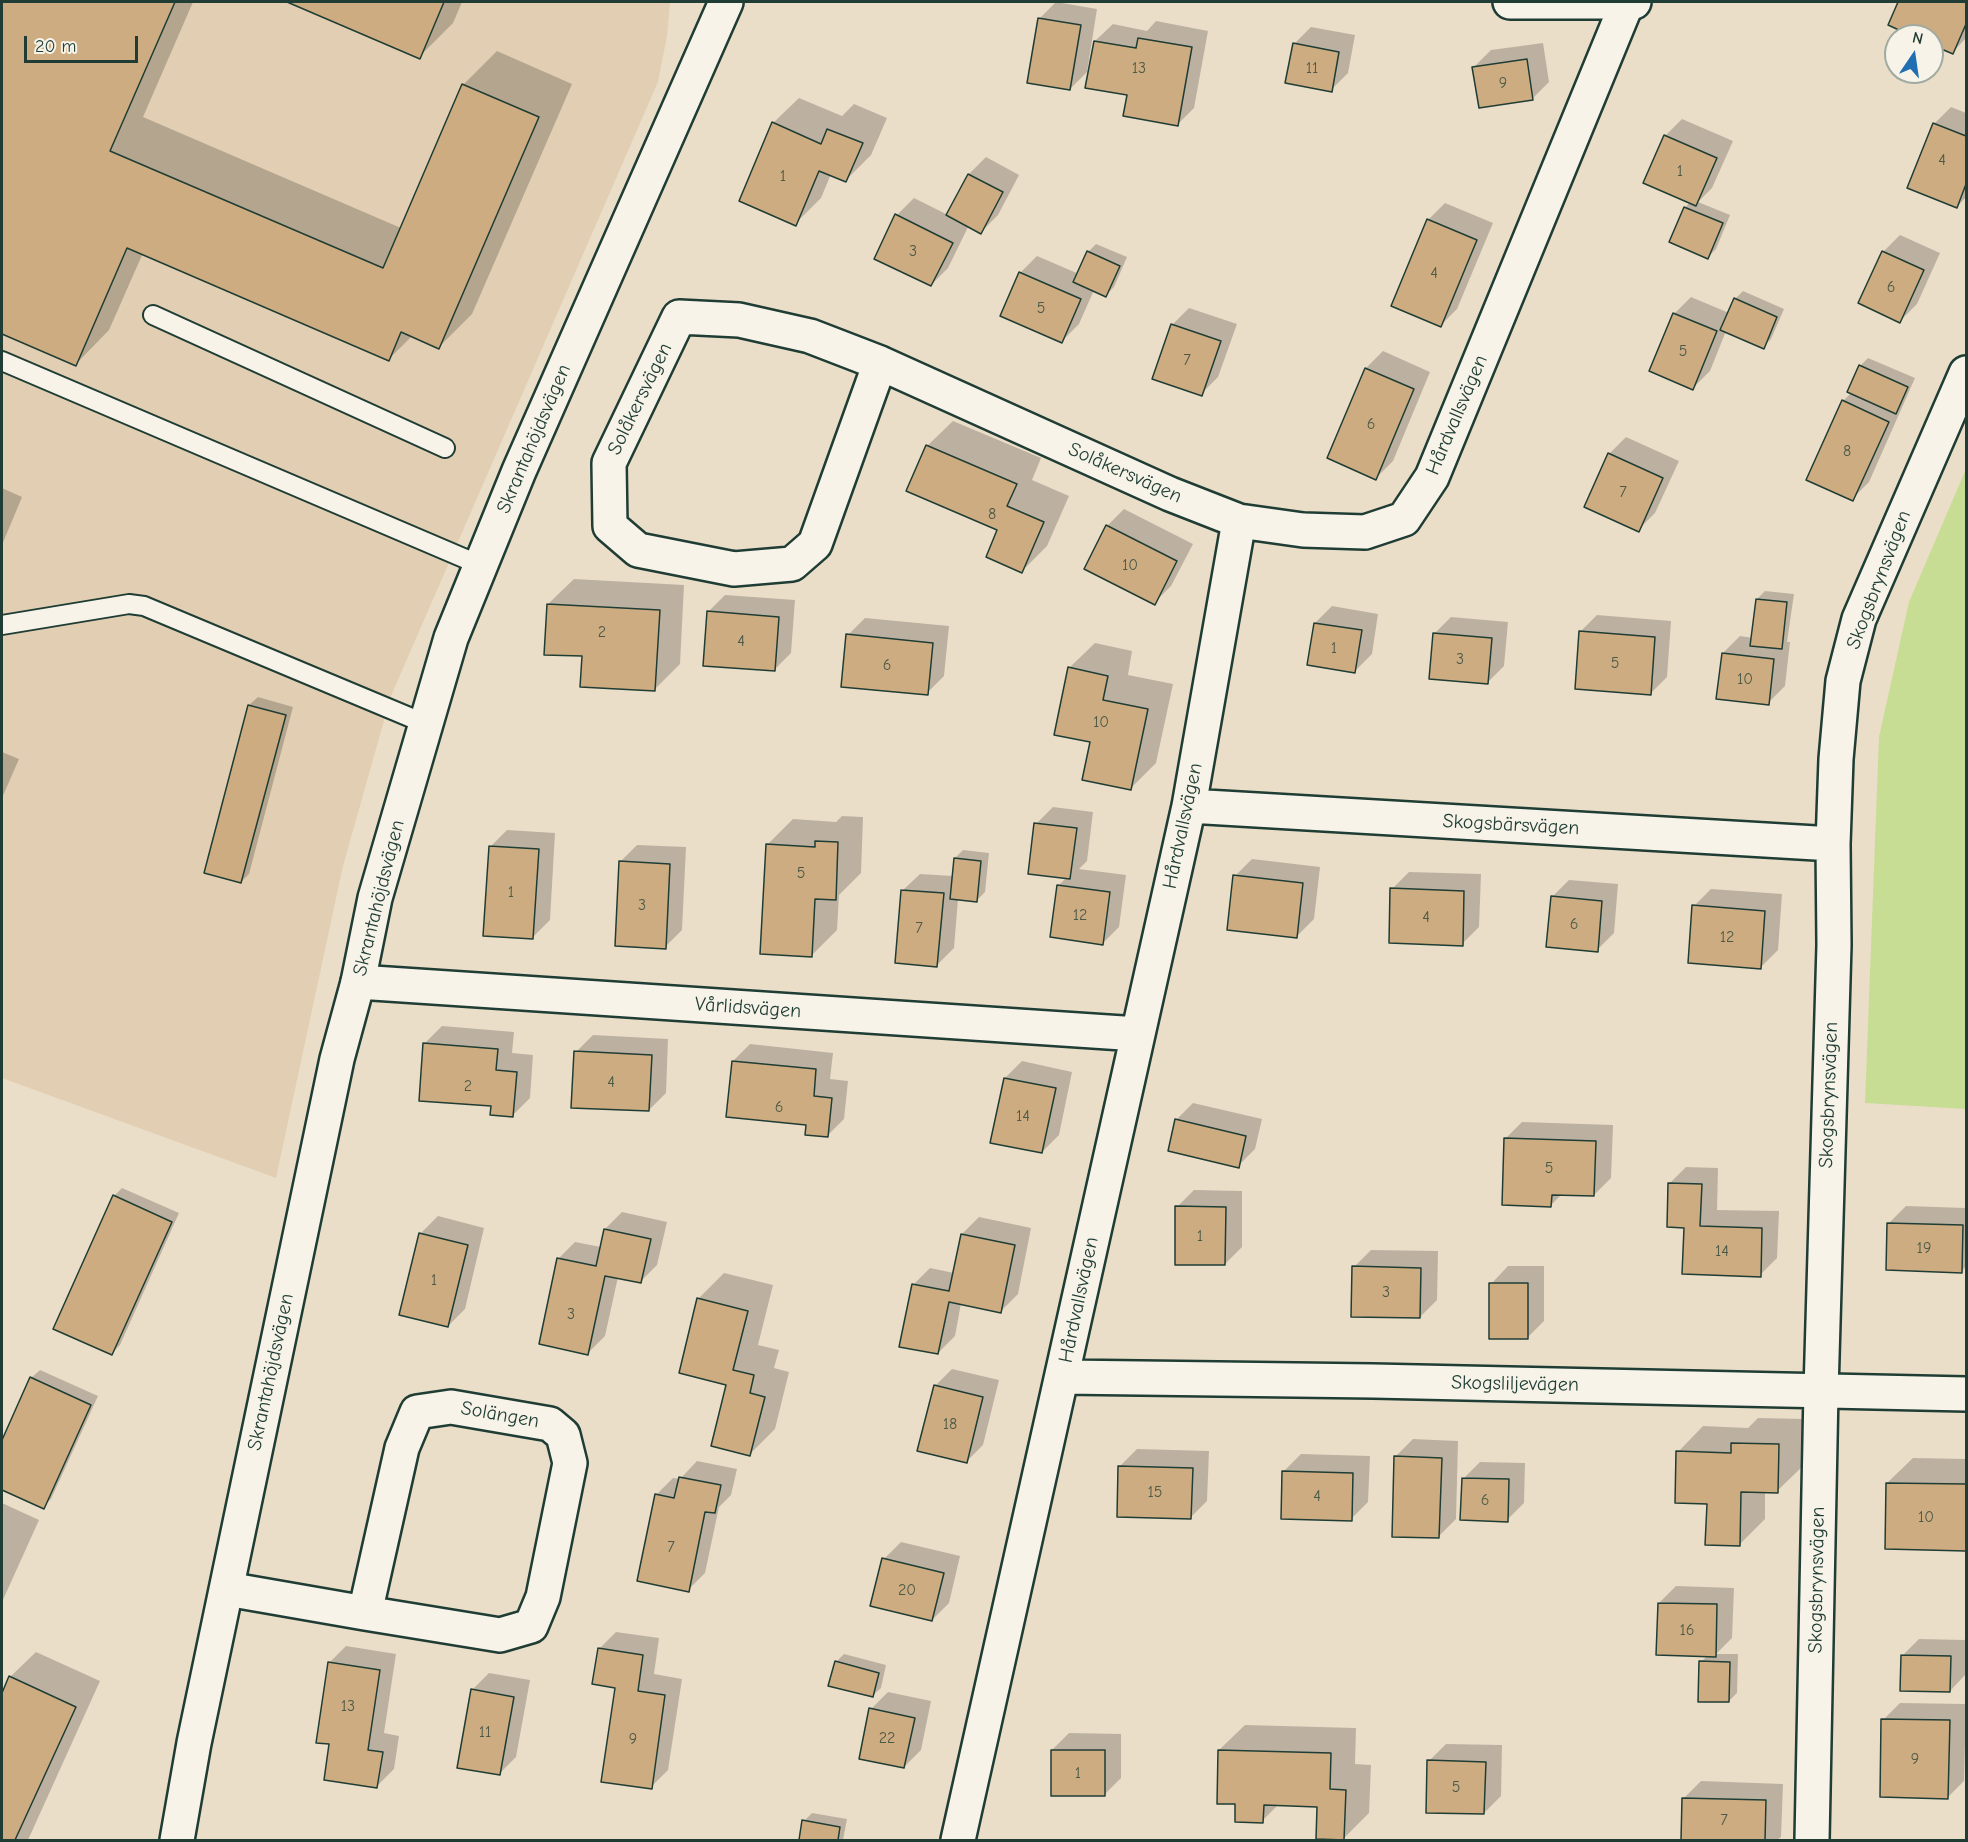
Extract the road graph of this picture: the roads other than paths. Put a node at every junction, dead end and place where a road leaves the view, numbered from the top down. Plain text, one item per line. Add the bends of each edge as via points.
1 (726, 2) edge
2 (1510, 2) edge
3 (1630, 2) edge
4 (153, 315) dead end
5 (2, 361) edge
6 (880, 363) junction
7 (1966, 373) edge
8 (445, 448) dead end
9 (1239, 521) junction
10 (480, 565) junction
11 (2, 626) edge
12 (426, 724) junction
13 (1189, 806) junction
14 (1833, 844) junction
15 (358, 982) junction
16 (1138, 1034) junction
17 (1062, 1377) junction
18 (1821, 1391) junction
19 (1966, 1394) edge
20 (227, 1589) junction
21 (365, 1613) junction
22 (177, 1840) edge
23 (958, 1840) edge
24 (1812, 1840) edge

1 - 10 street, Skrantahöjdsvägen
2 - 3 street
3 - 9 street, Hårdvallsvägen via 1432,477 1404,519 1365,532 1303,530
4 - 8 lane
5 - 10 lane
6 - 6 street, Solåkersvägen via 810,336 739,320 679,317 609,463 610,526 638,550 734,569 792,564 815,544
6 - 9 street, Solåkersvägen via 1170,494
7 - 14 street, Skogsbrynsvägen via 1859,619 1843,681
9 - 13 street, Hårdvallsvägen
10 - 12 street, Skrantahöjdsvägen via 451,638
11 - 12 lane via 129,604 144,606
12 - 15 street, Skrantahöjdsvägen via 375,898
13 - 14 street, Skogsbärsvägen
13 - 16 street, Hårdvallsvägen
14 - 18 street, Skogsbrynsvägen
15 - 16 street, Vårlidsvägen
15 - 20 street, Skrantahöjdsvägen via 333,1081
16 - 17 street, Hårdvallsvägen
17 - 18 street, Skogsliljevägen
17 - 23 street, Hårdvallsvägen
18 - 19 street, Skogsliljevägen
18 - 24 street, Skogsbrynsvägen
20 - 21 street, Solängen
20 - 22 street, Skrantahöjdsvägen
21 - 21 street, Solängen via 500,1635 531,1626 543,1597 570,1463 563,1434 550,1424 451,1407 417,1413 402,1448

